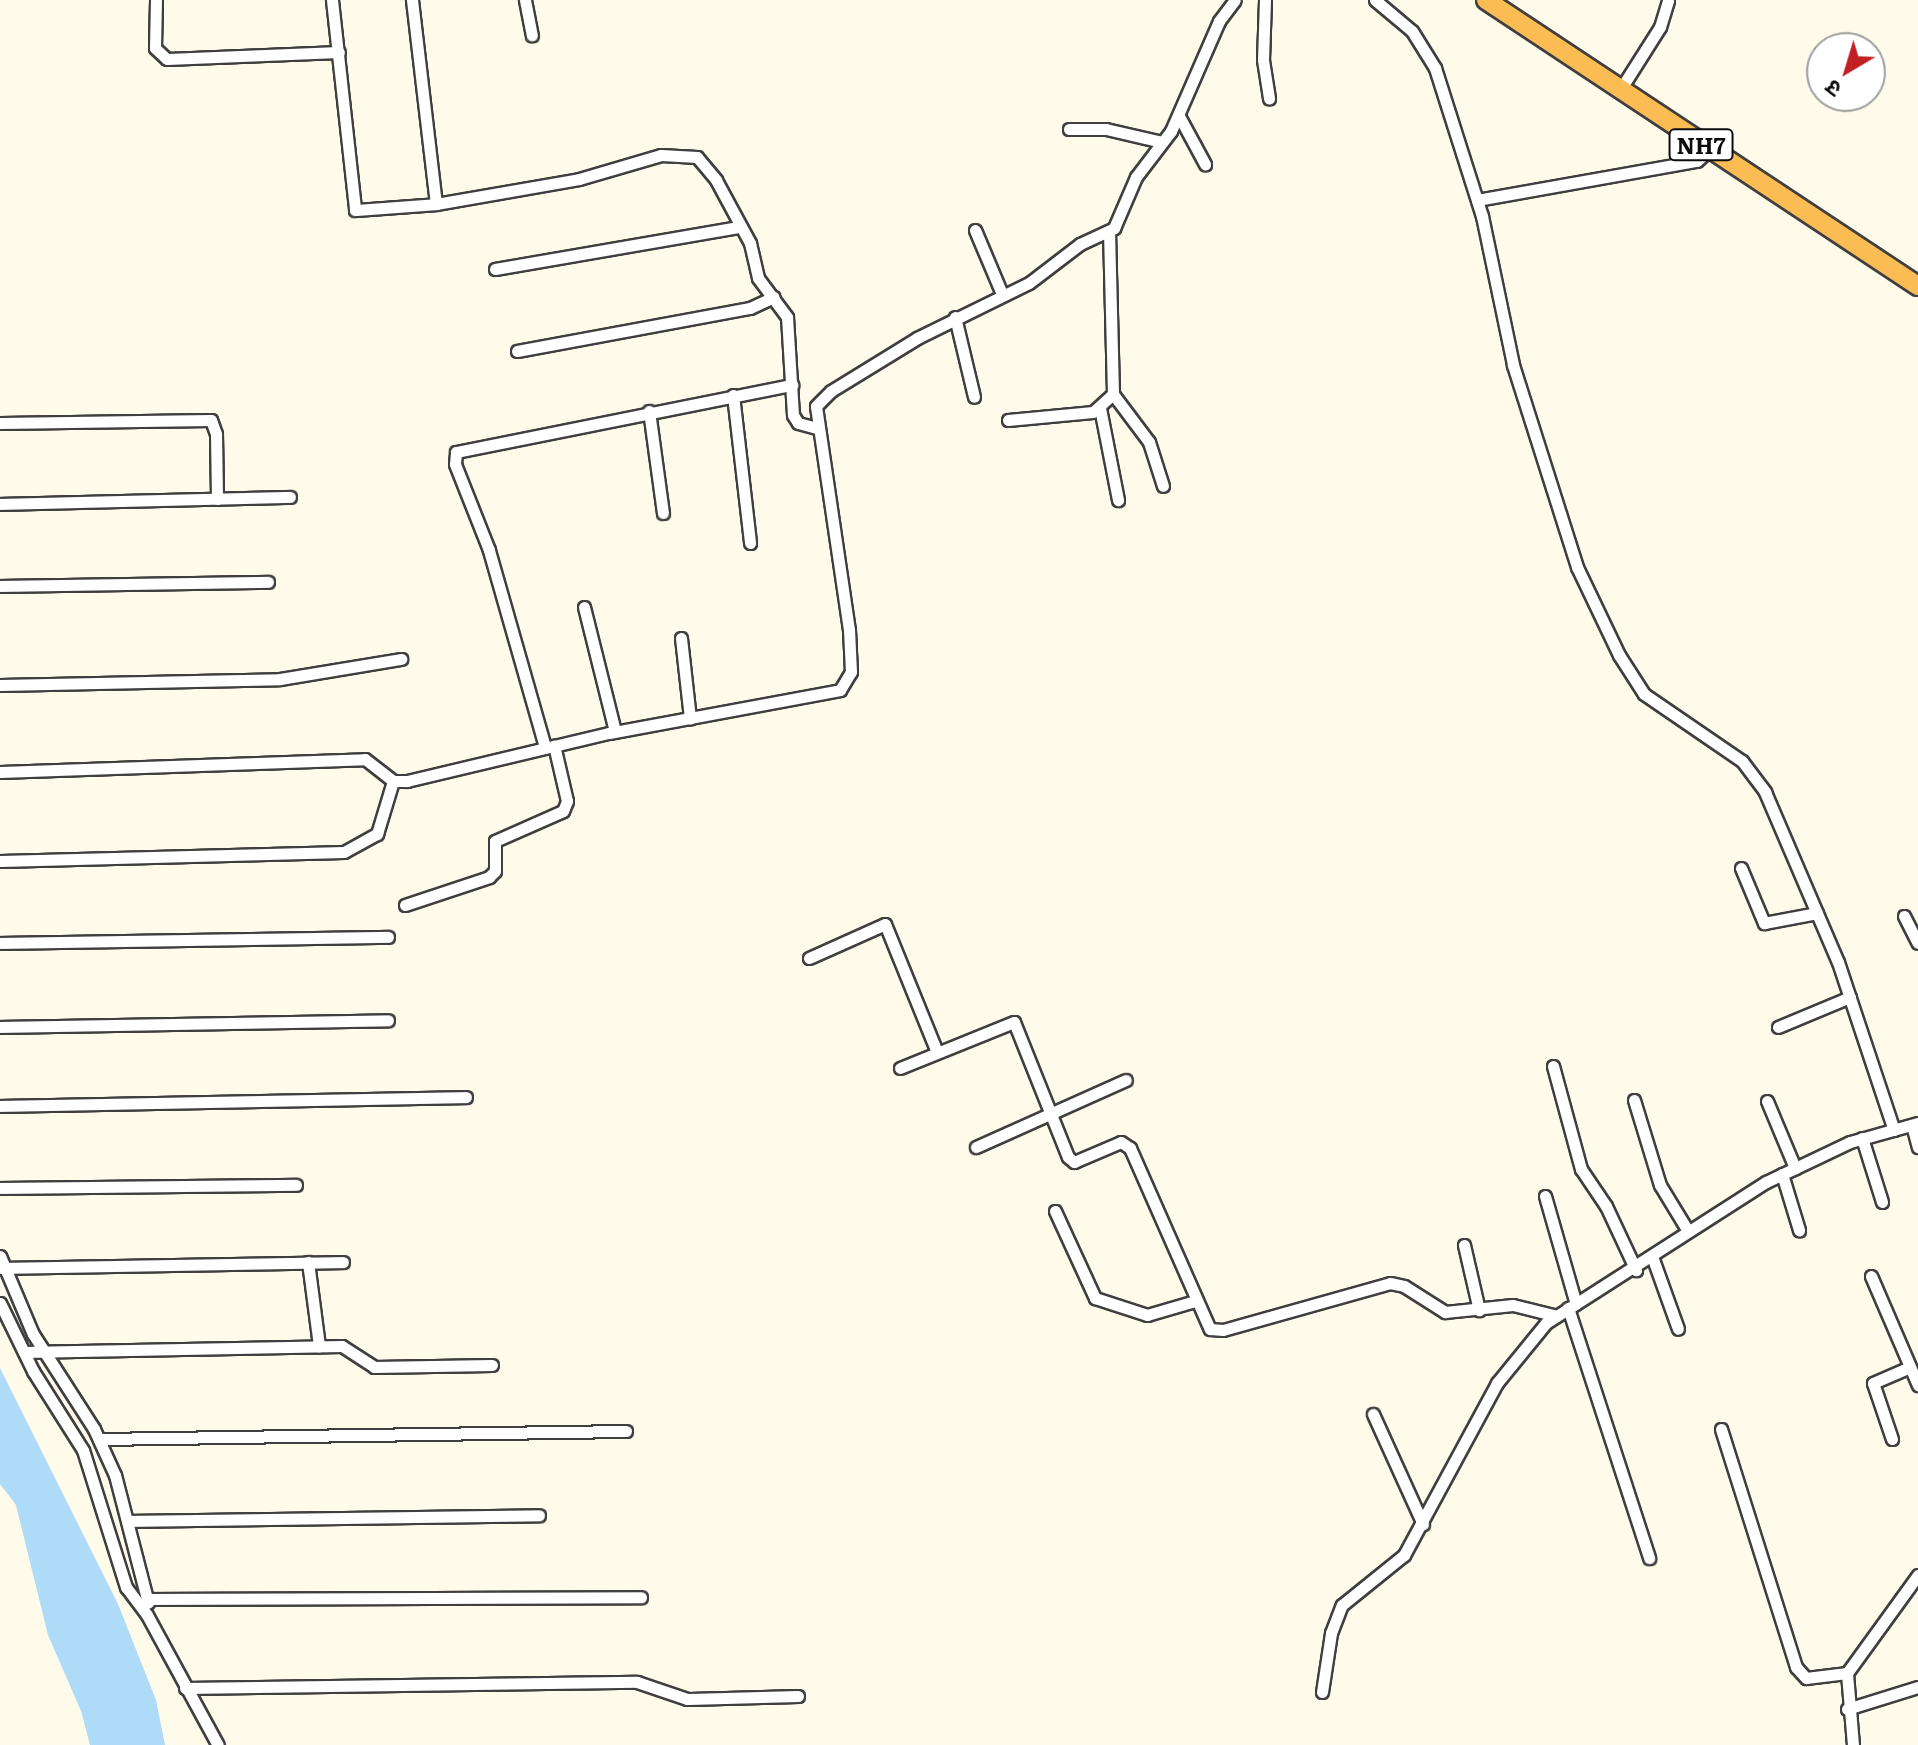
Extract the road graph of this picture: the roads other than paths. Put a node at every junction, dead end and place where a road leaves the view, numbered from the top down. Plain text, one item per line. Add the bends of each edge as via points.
1 (156, 0) edge
2 (332, 0) edge
3 (412, 0) edge
4 (525, 0) edge
5 (1235, 0) edge
6 (1265, 0) edge
7 (1375, 0) edge
8 (1486, 0) edge
9 (1668, 0) edge
10 (532, 35) dead end
11 (339, 52) junction
12 (1620, 90) junction
13 (1269, 99) dead end
14 (1179, 116) junction
15 (1069, 129) dead end
16 (1162, 142) junction
17 (1706, 155) junction
18 (1205, 164) dead end
19 (1477, 200) junction
20 (436, 204) junction
21 (738, 227) junction
22 (975, 230) dead end
23 (1109, 231) junction
24 (495, 269) dead end
25 (1918, 286) edge
26 (1002, 294) junction
27 (774, 297) junction
28 (955, 317) junction
29 (517, 351) dead end
30 (792, 385) junction
31 (1113, 394) junction
32 (733, 395) junction
33 (974, 397) dead end
34 (1100, 408) junction
35 (649, 411) junction
36 (1008, 420) dead end
37 (0, 423) edge
38 (817, 428) junction
39 (1163, 486) dead end
40 (290, 497) dead end
41 (217, 499) junction
42 (1118, 500) dead end
43 (0, 504) edge
44 (663, 513) dead end
45 (750, 543) dead end
46 (268, 582) dead end
47 (0, 586) edge
48 (584, 607) dead end
49 (681, 638) dead end
50 (401, 659) dead end
51 (0, 685) edge
52 (690, 718) junction
53 (615, 731) junction
54 (549, 746) junction
55 (0, 772) edge
56 (393, 781) junction
57 (0, 861) edge
58 (1741, 868) dead end
59 (405, 905) dead end
60 (1817, 913) junction
61 (1904, 916) dead end
62 (388, 937) dead end
63 (0, 943) edge
64 (1918, 943) edge
65 (809, 958) dead end
66 (1850, 997) junction
67 (388, 1020) dead end
68 (0, 1027) edge
69 (1778, 1027) dead end
70 (937, 1052) junction
71 (1553, 1066) dead end
72 (900, 1068) dead end
73 (1126, 1080) dead end
74 (466, 1097) dead end
75 (1634, 1100) dead end
76 (1767, 1101) dead end
77 (0, 1106) edge
78 (1049, 1115) junction
79 (1915, 1124) edge
80 (1894, 1130) junction
81 (1862, 1138) junction
82 (976, 1147) dead end
83 (1918, 1147) edge
84 (1795, 1168) junction
85 (1782, 1174) junction
86 (296, 1185) dead end
87 (0, 1188) edge
88 (1545, 1196) dead end
89 (1882, 1202) dead end
90 (1055, 1211) dead end
91 (1799, 1230) dead end
92 (1688, 1231) junction
93 (1464, 1245) dead end
94 (1653, 1259) junction
95 (308, 1262) junction
96 (343, 1262) dead end
97 (1, 1264) edge
98 (1636, 1270) junction
99 (1871, 1276) dead end
100 (1195, 1301) junction
101 (0, 1303) edge
102 (1572, 1306) junction
103 (1479, 1310) junction
104 (1557, 1316) junction
105 (1678, 1329) dead end
106 (319, 1346) junction
107 (44, 1351) junction
108 (24, 1352) junction
109 (492, 1365) dead end
110 (1910, 1367) junction
111 (1918, 1385) edge
112 (1373, 1414) dead end
113 (1721, 1429) dead end
114 (626, 1431) dead end
115 (99, 1439) junction
116 (1892, 1439) dead end
117 (539, 1515) dead end
118 (129, 1521) junction
119 (1423, 1524) junction
120 (1649, 1558) dead end
121 (1918, 1575) edge
122 (641, 1597) dead end
123 (148, 1599) junction
124 (147, 1615) junction
125 (1847, 1673) junction
126 (1918, 1687) edge
127 (185, 1688) junction
128 (1322, 1692) dead end
129 (798, 1696) dead end
130 (1847, 1709) junction
131 (218, 1745) edge
132 (1853, 1745) edge

1 - 11 street via 155,48 167,59
2 - 11 street
3 - 20 street
4 - 10 street
5 - 14 street via 1219,21
6 - 13 street
7 - 19 street via 1425,48
8 - 12 highway, NH7
9 - 12 street via 1660,27
11 - 20 street via 355,210
12 - 17 highway, NH7
14 - 16 street
14 - 18 street
15 - 16 street via 1106,129
16 - 23 street via 1136,177
17 - 19 street
17 - 25 highway, NH7
19 - 60 street via 1513,365 1577,567 1644,694 1755,775
20 - 21 street via 498,196 686,152 705,164
21 - 24 street
21 - 27 street via 752,249 758,278
22 - 26 street
23 - 26 street via 1080,244 1029,283
23 - 31 street
26 - 28 street
27 - 29 street via 750,308
27 - 30 street via 787,317
28 - 33 street
28 - 38 street via 822,398 815,415
30 - 32 street
30 - 38 street via 795,420
31 - 34 street
31 - 39 street via 1149,442
32 - 35 street
32 - 45 street
34 - 36 street
34 - 42 street
35 - 44 street
35 - 54 street via 456,452 455,464 489,550
37 - 41 street via 211,420
38 - 52 street via 838,544 850,679 829,693
40 - 41 street
41 - 43 street
46 - 47 street
48 - 53 street
49 - 52 street
50 - 51 street via 280,679
52 - 53 street
53 - 54 street
54 - 56 street
54 - 59 street via 567,801 563,811 495,841 495,871 489,877
55 - 56 street via 365,759
56 - 57 street via 377,834 344,852
58 - 60 street via 1764,923
60 - 66 street
61 - 64 street
62 - 63 street
65 - 70 street via 885,924
66 - 69 street
66 - 80 street
67 - 68 street
70 - 72 street
70 - 78 street via 1014,1022
71 - 98 street via 1581,1169 1606,1206
73 - 78 street
74 - 77 street
75 - 92 street via 1660,1185
76 - 84 street
78 - 82 street
78 - 100 street via 1071,1161 1121,1142 1130,1148
79 - 80 street
79 - 83 street
80 - 81 street
81 - 84 street
81 - 89 street
84 - 85 street
85 - 91 street
85 - 92 street
86 - 87 street
88 - 102 street
90 - 100 street via 1095,1298 1147,1315
92 - 94 street
93 - 103 street
94 - 98 street
94 - 105 street
95 - 96 street
95 - 97 street
95 - 106 street
97 - 107 street
98 - 102 street
99 - 110 street
100 - 103 street via 1205,1325 1217,1331 1390,1283 1445,1312
101 - 108 street
102 - 104 street
102 - 120 street
103 - 104 street via 1528,1306
104 - 119 street via 1530,1339 1497,1383
106 - 107 street
106 - 109 street via 347,1347 374,1367
107 - 108 street
107 - 115 street
108 - 124 street via 83,1450 126,1587
110 - 111 street
110 - 116 street via 1873,1383
112 - 119 street
113 - 125 street via 1796,1667 1806,1678
114 - 115 street
115 - 118 street
117 - 118 street
118 - 123 street
119 - 128 street via 1395,1567 1342,1605 1331,1633
121 - 125 street
122 - 123 street
123 - 124 street
124 - 127 street
125 - 130 street
126 - 130 street
127 - 129 street via 637,1682 687,1699
127 - 131 street
130 - 132 street

